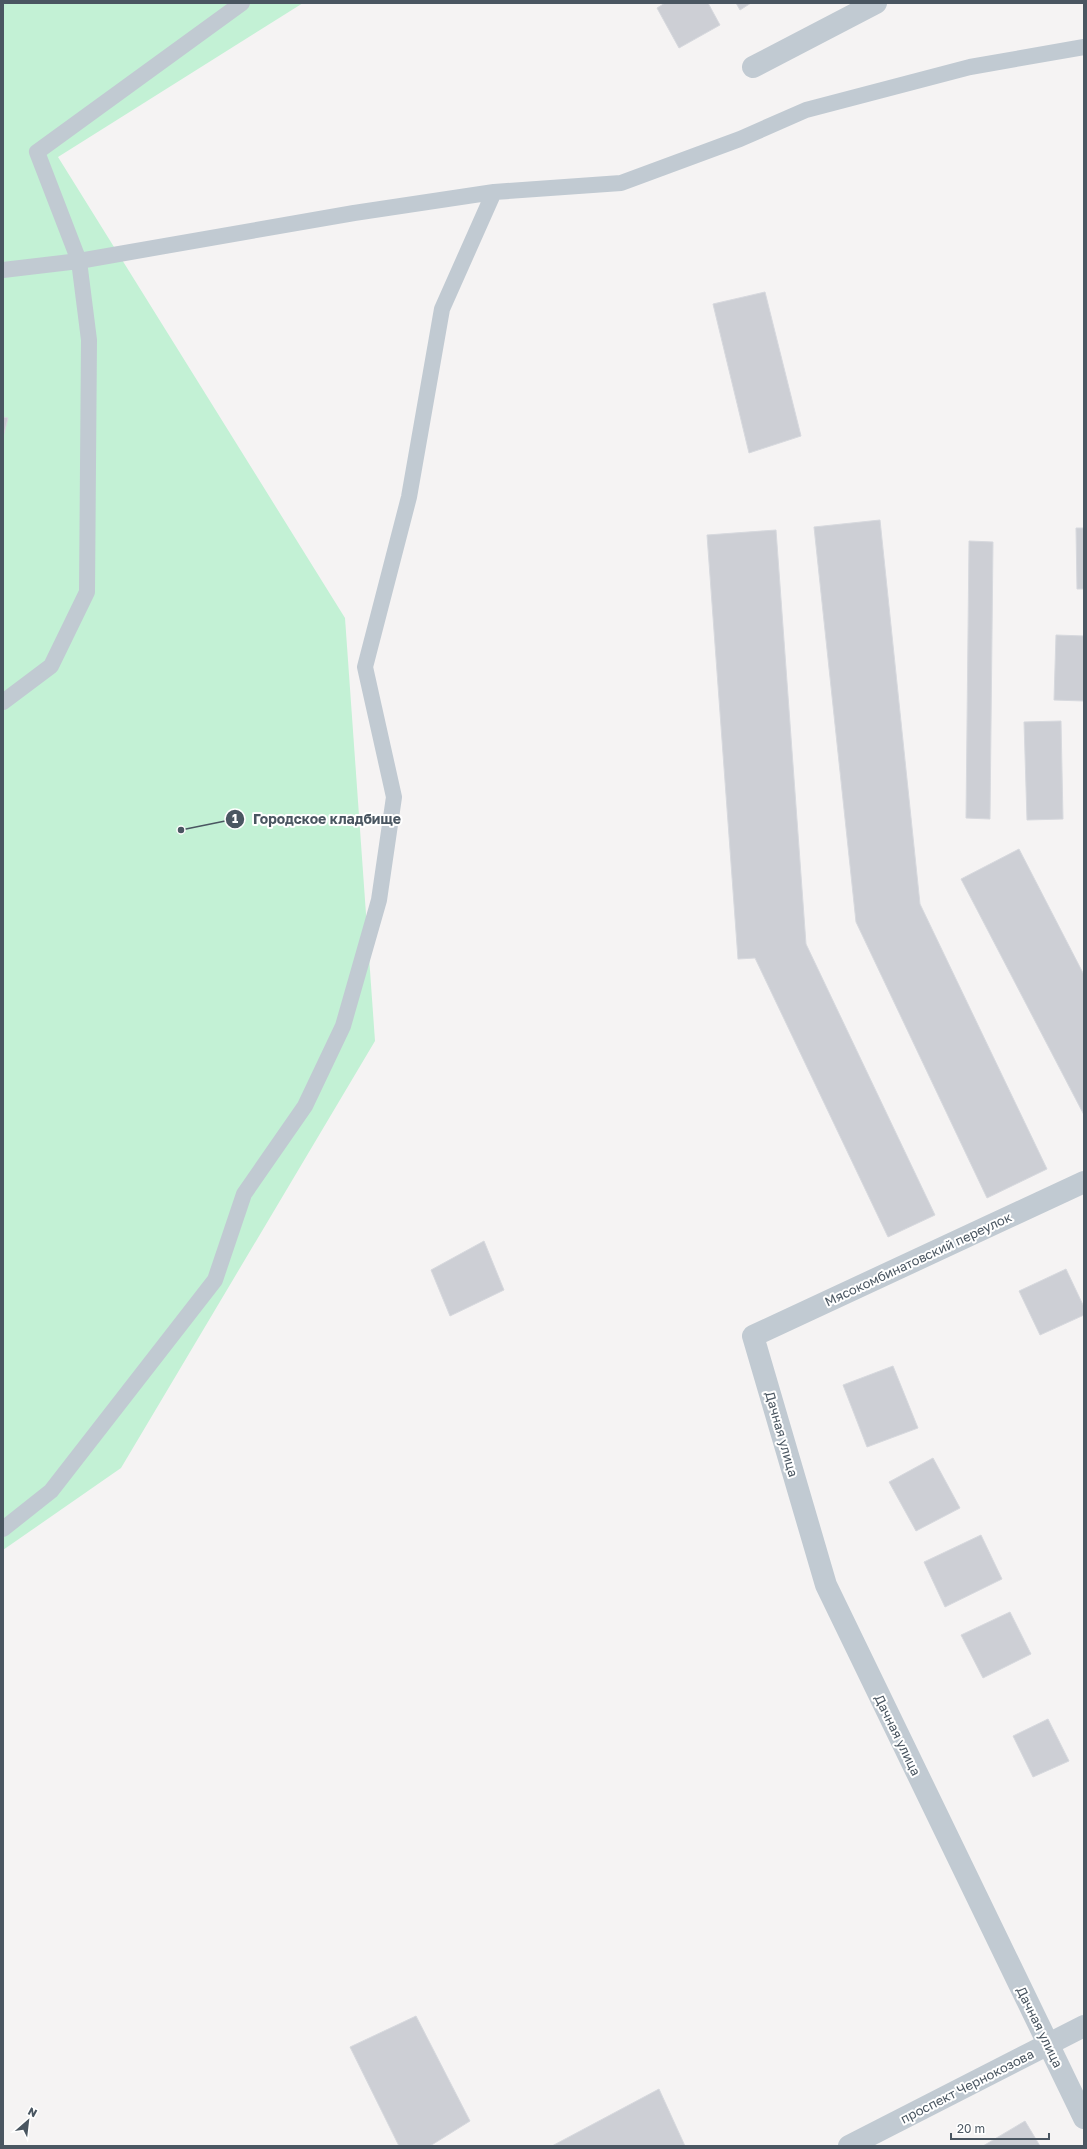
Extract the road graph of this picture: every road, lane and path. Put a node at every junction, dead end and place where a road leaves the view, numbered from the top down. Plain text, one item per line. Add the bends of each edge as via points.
1 (242, 3) edge
2 (876, 3) edge
3 (1084, 47) edge
4 (752, 67) dead end
5 (494, 192) junction
6 (79, 261) junction
7 (3, 270) edge
8 (3, 702) edge
9 (1084, 1182) edge
10 (753, 1336) joint
11 (3, 1529) edge
12 (1084, 2026) edge
13 (1048, 2044) junction
14 (1084, 2118) edge
15 (849, 2146) edge

1 - 6 lane via 37,152
2 - 4 street
3 - 5 lane via 970,67 806,110 740,139 622,183
5 - 6 lane via 354,213
5 - 11 lane via 442,309 409,497 365,667 394,797 379,900 343,1026 305,1106 244,1194 215,1280 51,1491
6 - 7 lane
6 - 8 lane via 89,340 87,592 51,666
9 - 10 street, Мясокомбинатовский переулок
10 - 13 street, Дачная улица via 826,1585
12 - 13 street, проспект Чернокозова
13 - 14 street, Дачная улица
13 - 15 street, проспект Чернокозова

